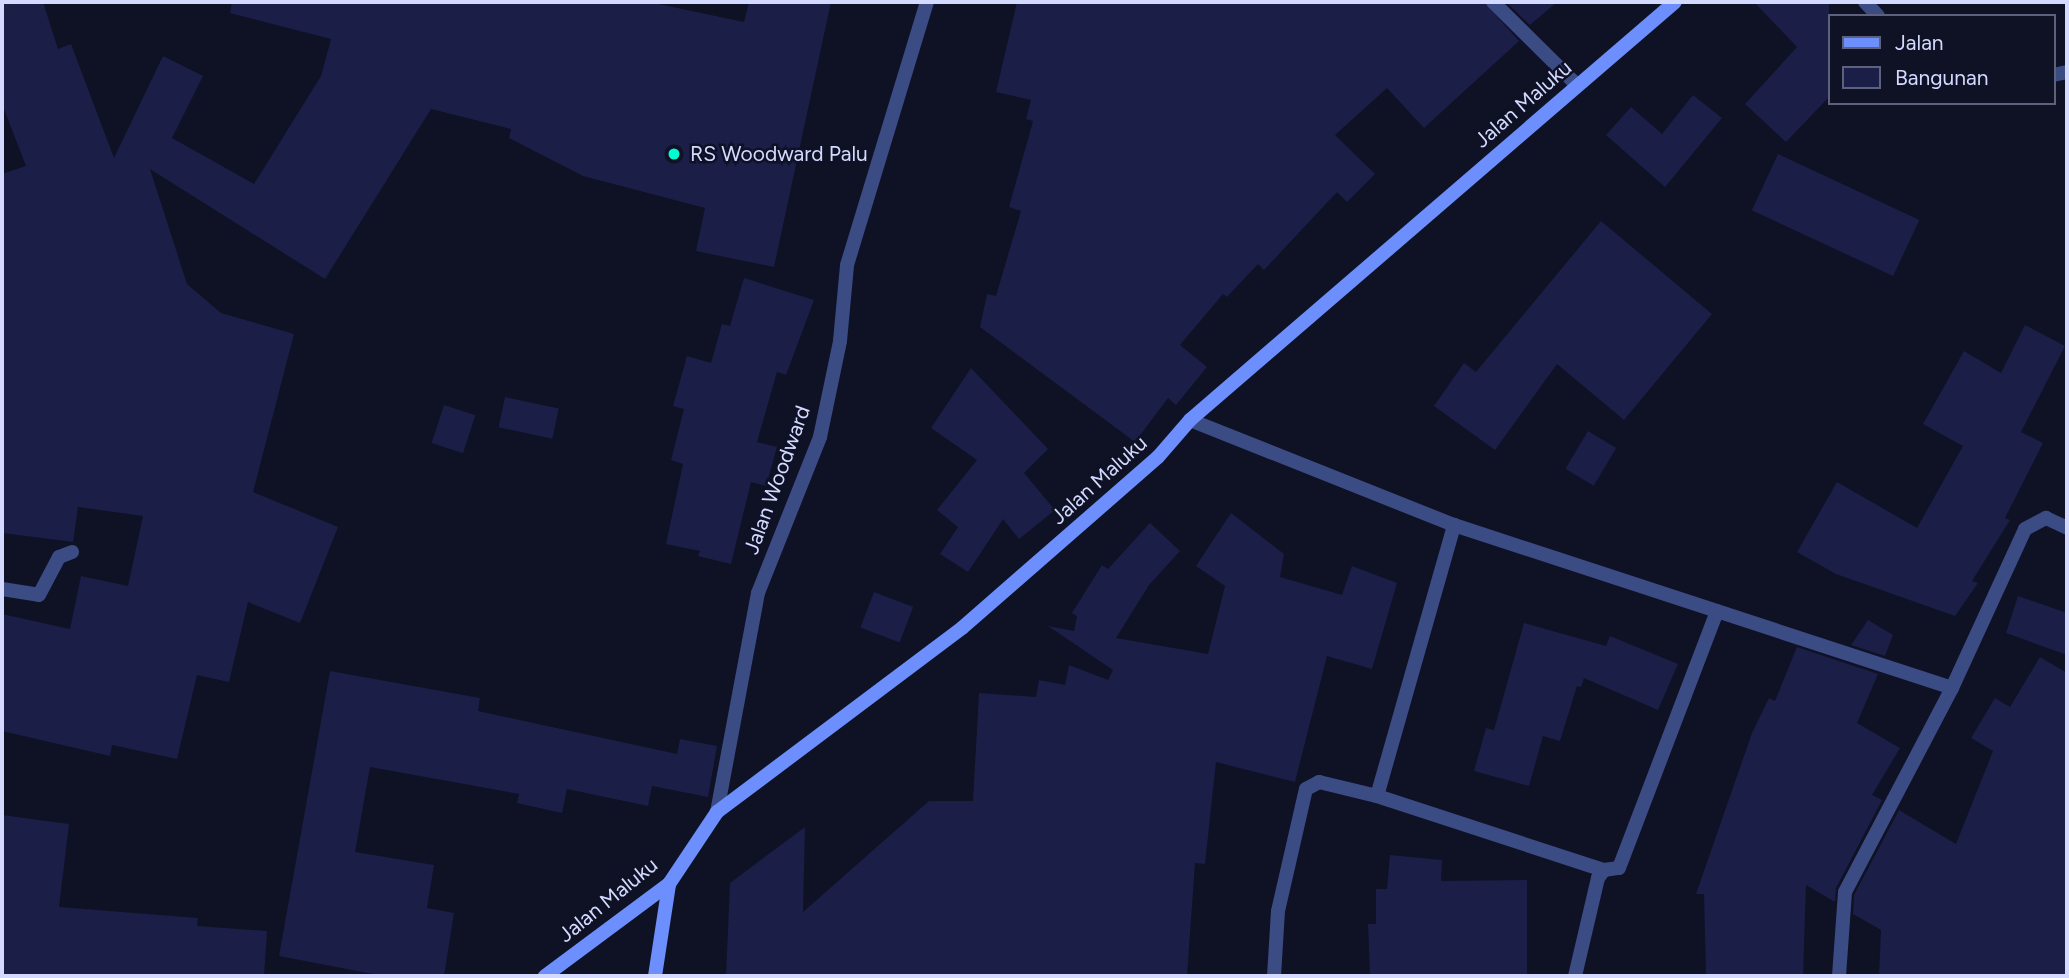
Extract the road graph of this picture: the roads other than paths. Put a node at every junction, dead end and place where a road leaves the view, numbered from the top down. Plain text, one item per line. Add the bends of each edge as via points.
1 (927, 2) edge
2 (1493, 2) edge
3 (1675, 2) edge
4 (1577, 85) junction
5 (1190, 420) junction
6 (1454, 525) junction
7 (2067, 528) edge
8 (72, 552) dead end
9 (2, 589) edge
10 (1717, 611) junction
11 (1952, 688) junction
12 (1377, 796) junction
13 (717, 812) junction
14 (1604, 870) junction
15 (668, 884) junction
16 (545, 976) edge
17 (656, 976) edge
18 (1274, 976) edge
19 (1574, 976) edge
20 (1839, 976) edge

1 - 13 street, Jalan Woodward via 847,264 840,341 820,437 758,593
2 - 4 street
3 - 4 main road, Jalan Maluku
4 - 5 main road, Jalan Maluku
5 - 6 street
5 - 13 main road, Jalan Maluku via 1158,457 961,628
6 - 10 street
6 - 12 street
7 - 11 street via 2046,518 2025,529
8 - 9 street via 59,556 39,595
10 - 11 street
10 - 14 street via 1619,868
11 - 20 street via 1845,892
12 - 14 street
12 - 18 street via 1318,782 1306,789 1278,911
13 - 15 main road, Jalan Maluku
14 - 19 street via 1595,886
15 - 16 main road, Jalan Maluku
15 - 17 main road

